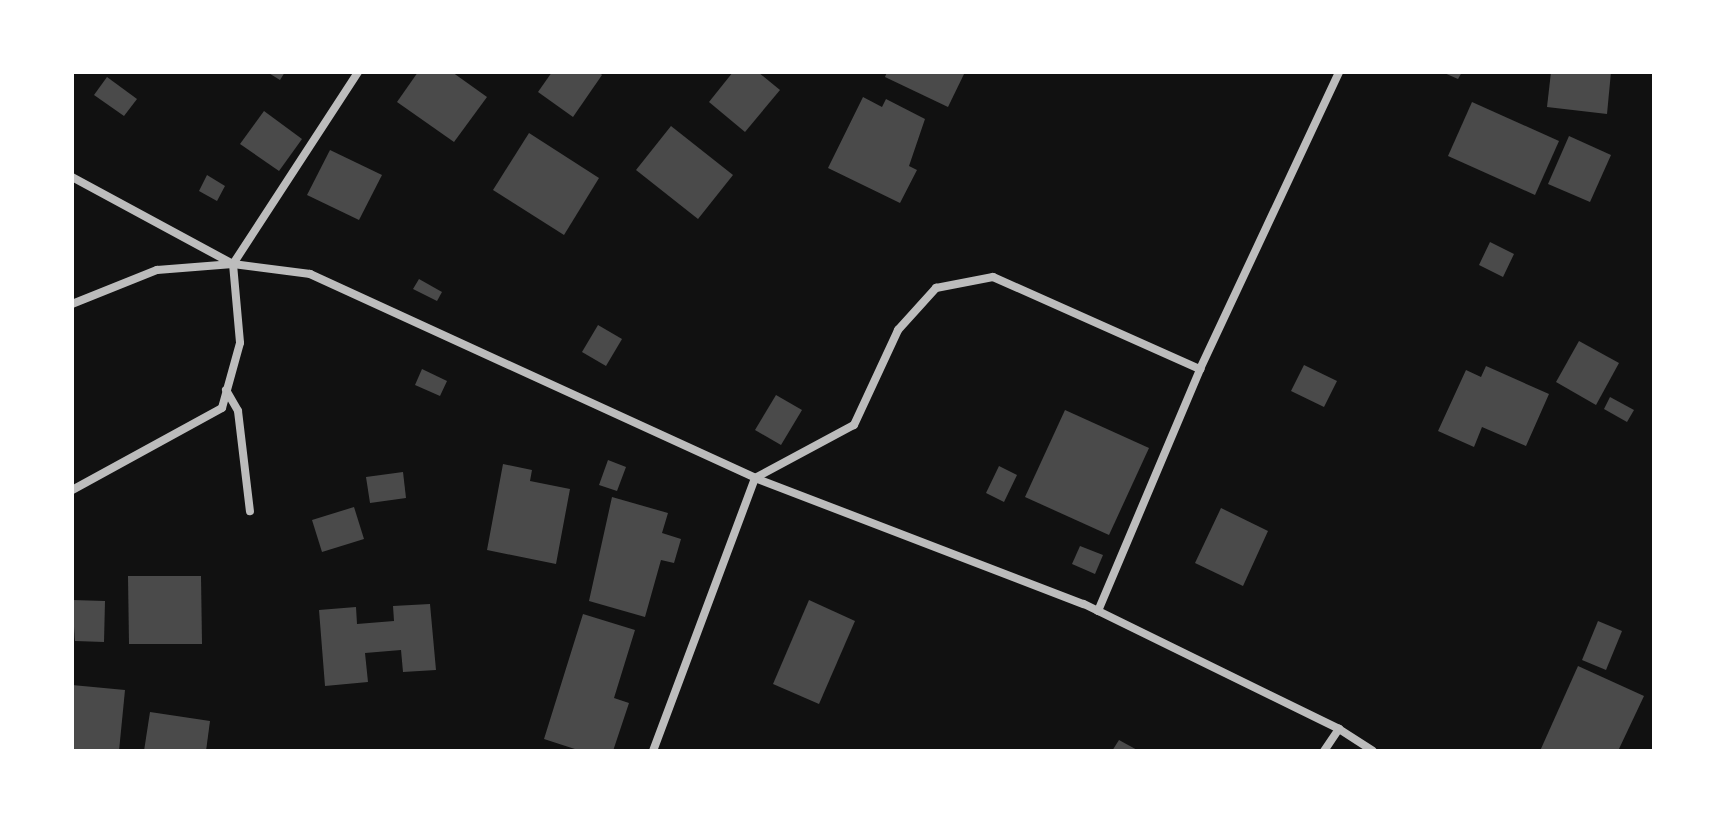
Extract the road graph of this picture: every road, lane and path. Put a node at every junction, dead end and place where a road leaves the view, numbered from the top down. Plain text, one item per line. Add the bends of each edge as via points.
1 (358, 72) edge
2 (1339, 72) edge
3 (72, 177) edge
4 (233, 264) junction
5 (72, 304) edge
6 (1200, 369) junction
7 (226, 390) junction
8 (755, 478) junction
9 (72, 490) edge
10 (250, 511) dead end
11 (1098, 611) junction
12 (1339, 729) junction
13 (653, 751) edge
14 (1324, 751) edge
15 (1373, 751) edge

1 - 4 street
2 - 6 street
3 - 4 street
4 - 5 street via 157,270
4 - 7 street via 240,343
4 - 8 street via 310,274
6 - 8 street via 993,277 936,288 898,330 854,425
6 - 11 street
7 - 9 street via 222,408
7 - 10 street via 238,411
8 - 11 street
8 - 13 street
11 - 12 street
12 - 14 street
12 - 15 street

